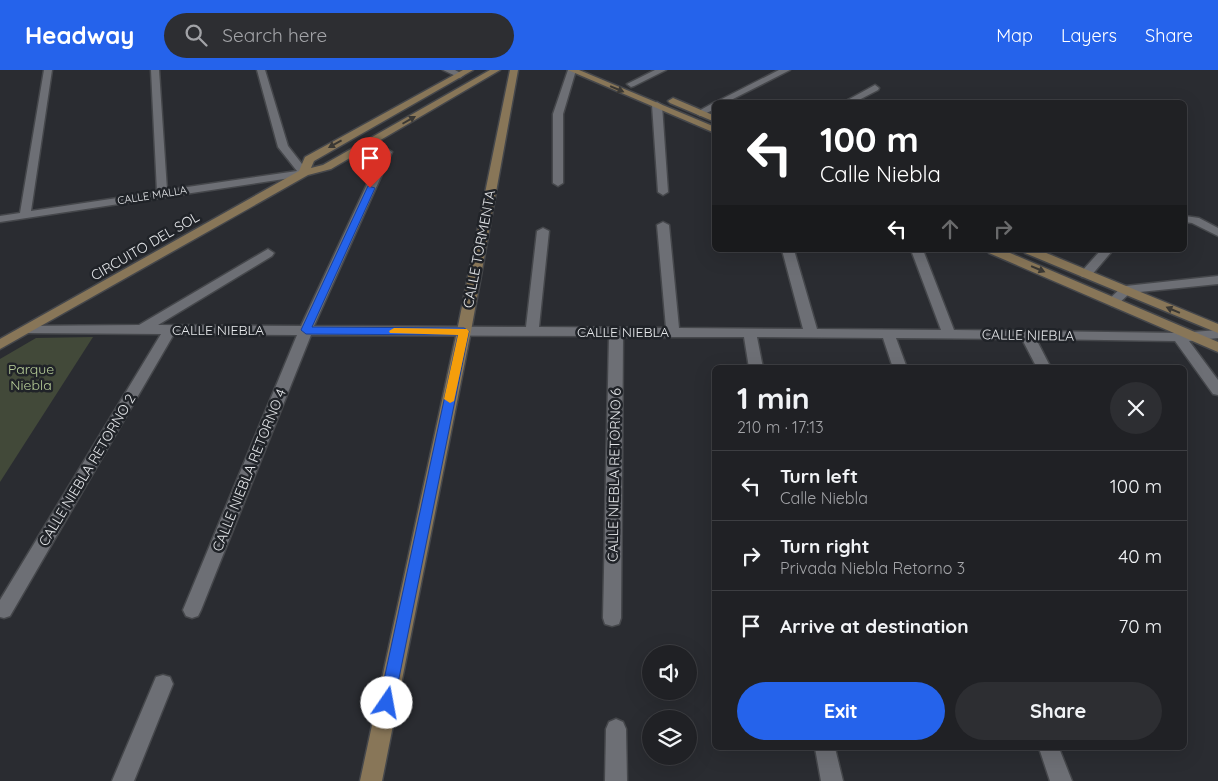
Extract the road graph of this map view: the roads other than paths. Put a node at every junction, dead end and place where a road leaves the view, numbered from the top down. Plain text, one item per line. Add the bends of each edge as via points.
1 (48, 70) edge
2 (155, 70) edge
3 (261, 70) edge
4 (447, 70) edge
5 (469, 70) edge
6 (496, 70) edge
7 (514, 70) edge
8 (572, 70) edge
9 (662, 70) edge
10 (786, 70) edge
11 (460, 75) junction
12 (875, 88) dead end
13 (654, 97) junction
14 (725, 100) edge
15 (853, 100) edge
16 (712, 107) edge
17 (700, 113) junction
18 (712, 118) edge
19 (712, 128) edge
20 (387, 152) dead end
21 (304, 173) junction
22 (558, 183) dead end
23 (663, 192) dead end
24 (162, 193) junction
25 (25, 216) junction
26 (1187, 219) edge
27 (0, 220) edge
28 (663, 225) dead end
29 (543, 231) dead end
30 (1218, 233) edge
31 (789, 252) edge
32 (918, 252) edge
33 (998, 252) edge
34 (1034, 252) edge
35 (1105, 252) edge
36 (268, 253) dead end
37 (1086, 274) junction
38 (1218, 280) edge
39 (1126, 290) junction
40 (1112, 302) junction
41 (29, 329) junction
42 (142, 329) junction
43 (1218, 329) edge
44 (170, 330) junction
45 (306, 330) junction
46 (464, 331) junction
47 (532, 332) junction
48 (616, 332) junction
49 (673, 332) junction
50 (750, 333) junction
51 (811, 333) junction
52 (888, 334) junction
53 (949, 334) junction
54 (1218, 334) edge
55 (1027, 335) junction
56 (1185, 336) junction
57 (0, 345) edge
58 (1218, 347) edge
59 (755, 365) edge
60 (899, 365) edge
61 (1042, 365) edge
62 (1218, 390) edge
63 (4, 610) dead end
64 (192, 610) dead end
65 (612, 618) dead end
66 (163, 684) dead end
67 (616, 729) dead end
68 (825, 750) edge
69 (1049, 750) edge
70 (123, 781) edge
71 (371, 781) edge
72 (616, 781) edge
73 (832, 781) edge
74 (1061, 781) edge

1 - 25 street
2 - 24 street
3 - 21 street via 283,147
4 - 11 street
5 - 11 street, CIRCUITO DEL SOL
21 -> 6 street, CIRCUITO DEL SOL via 327,167
7 - 46 street, CALLE TORMENTA
8 -> 13 street
8 - 22 street via 558,114
9 - 13 street via 627,82
10 - 14 street
11 -> 21 street, CIRCUITO DEL SOL via 308,159
12 - 15 street
13 - 17 street
13 - 19 street
13 - 23 street
16 - 17 street
17 - 18 street
20 - 45 street, CALLE NIEBLA RETORNO 4
21 - 24 street, CALLE MALLA
21 - 41 street, CIRCUITO DEL SOL
24 - 25 street, CALLE MALLA
25 - 27 street, CALLE MALLA
26 - 30 street via 1196,220
28 - 49 street
29 - 47 street
31 - 51 street
32 - 53 street
33 -> 40 street
34 - 37 street
35 - 37 street
36 - 42 street
37 - 39 street
38 - 39 street
39 - 40 street
43 -> 39 street
40 - 56 street
41 - 42 street, CALLE NIEBLA
41 - 57 street, CIRCUITO DEL SOL
42 - 44 street, CALLE NIEBLA
44 - 45 street, CALLE NIEBLA
44 - 63 street, CALLE NIEBLA RETORNO 2
45 - 46 street, CALLE NIEBLA
45 - 64 street, CALLE NIEBLA RETORNO 4
46 - 47 street, CALLE NIEBLA
46 - 71 street, CALLE TORMENTA
47 - 48 street, CALLE NIEBLA
48 - 49 street, CALLE NIEBLA
48 - 65 street, CALLE NIEBLA RETORNO 6
49 - 50 street, CALLE NIEBLA
50 - 51 street, CALLE NIEBLA
50 - 59 street
51 - 52 street, CALLE NIEBLA
52 - 53 street, CALLE NIEBLA
52 - 60 street
53 - 55 street, CALLE NIEBLA
54 - 56 street, CALLE NIEBLA
55 - 56 street, CALLE NIEBLA
55 - 61 street
56 - 58 street
56 - 62 street
66 - 70 street
67 - 72 street
68 - 73 street
69 - 74 street

